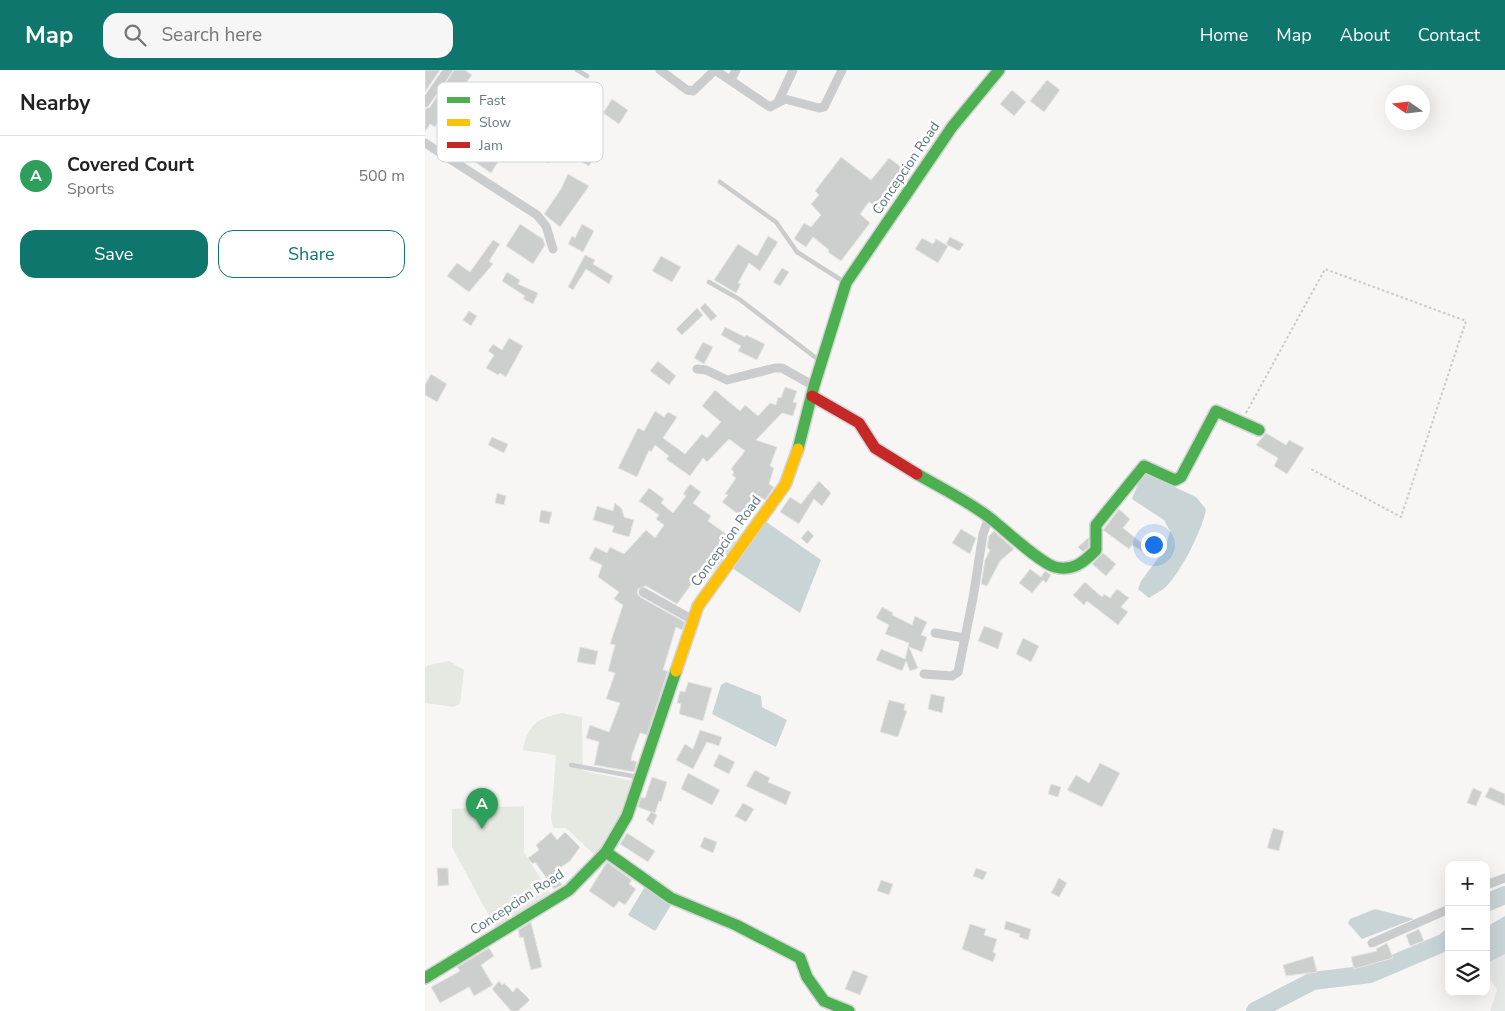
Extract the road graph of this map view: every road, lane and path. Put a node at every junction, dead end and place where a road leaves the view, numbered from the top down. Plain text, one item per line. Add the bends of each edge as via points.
1 (448, 70) edge
2 (577, 70) edge
3 (715, 70) edge
4 (736, 70) edge
5 (793, 70) edge
6 (842, 70) edge
7 (999, 70) edge
8 (663, 71) edge
9 (587, 76) dead end
10 (731, 80) junction
11 (440, 82) edge
12 (437, 86) edge
13 (777, 102) junction
14 (425, 103) edge
15 (425, 142) edge
16 (437, 150) edge
17 (456, 162) edge
18 (720, 182) dead end
19 (553, 249) dead end
20 (709, 282) dead end
21 (846, 283) junction
22 (822, 362) junction
23 (697, 369) dead end
24 (813, 391) junction
25 (1241, 422) junction
26 (1259, 430) dead end
27 (1309, 468) dead end
28 (989, 517) junction
29 (643, 592) dead end
30 (693, 620) junction
31 (935, 633) dead end
32 (965, 638) junction
33 (924, 674) dead end
34 (571, 765) dead end
35 (640, 778) junction
36 (606, 852) junction
37 (1505, 878) edge
38 (1490, 884) edge
39 (1445, 911) edge
40 (1372, 943) dead end
41 (425, 978) edge
42 (849, 1011) edge

1 - 11 street
2 - 9 lane
3 - 8 street via 693,91
3 - 10 street
4 - 10 street
5 - 13 street
6 - 13 street via 824,107 791,99
7 - 21 street, Concepcion Road via 952,127
10 - 13 street via 770,107
12 - 14 street
15 - 16 street
17 - 19 street via 537,215 546,226
18 - 21 lane via 776,222 797,252
20 - 22 lane via 739,299
21 - 22 street, Concepcion Road
22 - 24 street, Concepcion Road
23 - 24 street via 727,380 783,368
24 - 28 street via 859,423 875,448
24 - 30 street, Concepcion Road via 801,441 785,485 698,606
25 - 26 street
25 - 27 path via 1325,269 1466,321 1401,517
25 - 28 street via 1220,412 1214,413 1181,477 1175,480 1144,466 1096,525 1096,550 1084,562 1073,567 1055,567
28 - 32 street via 983,534
29 - 30 street
30 - 35 street, Concepcion Road
31 - 32 street
32 - 33 street via 956,675
34 - 35 lane
35 - 36 street, Concepcion Road via 627,816
36 - 41 street, Concepcion Road via 569,890
36 - 42 street via 671,898 735,925 800,958 807,977 824,1001
37 - 38 street
39 - 40 street

